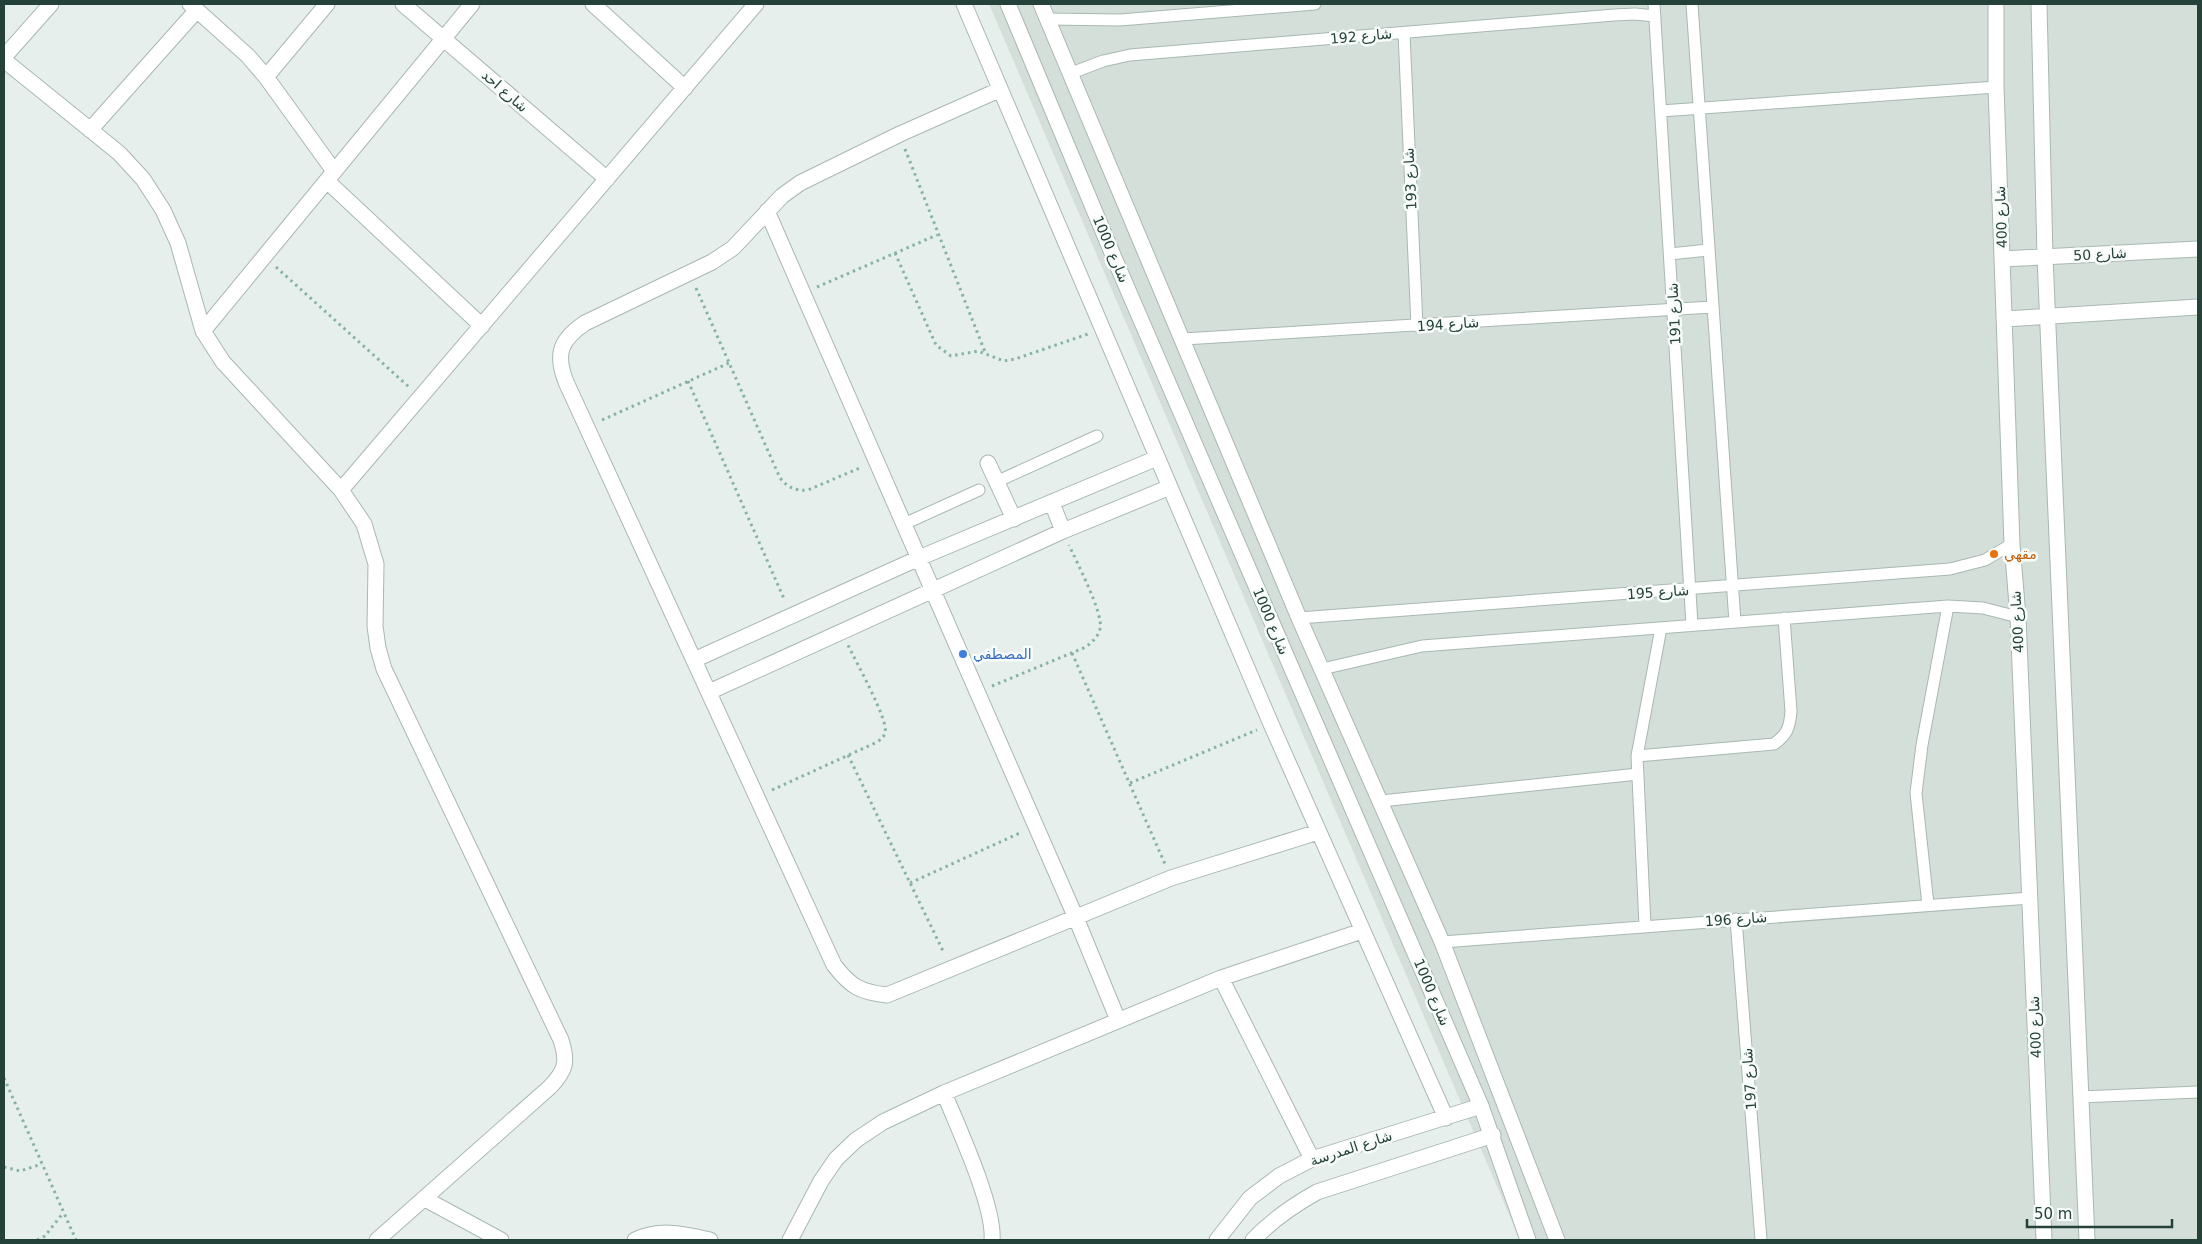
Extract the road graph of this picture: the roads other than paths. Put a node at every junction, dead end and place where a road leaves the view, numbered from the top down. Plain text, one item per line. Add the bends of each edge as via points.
1 (51, 4) edge
2 (327, 4) edge
3 (403, 4) edge
4 (472, 4) edge
5 (593, 4) edge
6 (756, 4) edge
7 (964, 4) edge
8 (1008, 4) edge
9 (1041, 4) edge
10 (1315, 4) edge
11 (1654, 4) edge
12 (1692, 4) edge
13 (1996, 4) edge
14 (2039, 4) edge
15 (194, 7) edge
16 (1655, 16) junction
17 (1046, 19) junction
18 (1404, 33) junction
19 (444, 39) junction
20 (4, 59) edge
21 (1069, 74) junction
22 (266, 77) junction
23 (1996, 87) junction
24 (684, 88) junction
25 (999, 90) junction
26 (1699, 108) junction
27 (1661, 111) junction
28 (90, 130) junction
29 (330, 176) junction
30 (607, 179) junction
31 (767, 211) junction
32 (2198, 249) edge
33 (1708, 250) junction
34 (1670, 254) junction
35 (2045, 257) junction
36 (2002, 259) junction
37 (1712, 307) junction
38 (2198, 307) edge
39 (1673, 310) junction
40 (2048, 317) junction
41 (2004, 320) junction
42 (482, 326) junction
43 (1417, 326) junction
44 (203, 331) junction
45 (1184, 339) junction
46 (1097, 436) dead end
47 (1157, 458) junction
48 (988, 463) dead end
49 (996, 482) junction
50 (1170, 487) junction
51 (341, 490) junction
52 (978, 490) dead end
53 (1052, 503) junction
54 (1014, 519) junction
55 (904, 524) junction
56 (1063, 531) junction
57 (2012, 544) junction
58 (919, 558) junction
59 (1733, 586) junction
60 (1690, 589) junction
61 (933, 590) junction
62 (1948, 606) junction
63 (2018, 617) junction
64 (1299, 618) junction
65 (1784, 618) junction
66 (1736, 622) junction
67 (1692, 625) junction
68 (1661, 628) junction
69 (694, 660) junction
70 (1322, 669) junction
71 (709, 692) junction
72 (1638, 756) junction
73 (1638, 774) junction
74 (1381, 801) junction
75 (1318, 832) junction
76 (2030, 898) junction
77 (1928, 905) junction
78 (1076, 918) junction
79 (1736, 918) junction
80 (1645, 925) junction
81 (1362, 931) junction
82 (1442, 942) junction
83 (1221, 978) junction
84 (1118, 1020) junction
85 (2198, 1092) edge
86 (944, 1093) junction
87 (2080, 1097) junction
88 (1481, 1106) junction
89 (1446, 1118) junction
90 (1493, 1135) junction
91 (1312, 1159) junction
92 (425, 1199) junction
93 (648, 1237) edge
94 (377, 1240) edge
95 (501, 1240) edge
96 (635, 1240) edge
97 (710, 1240) edge
98 (790, 1240) edge
99 (992, 1240) edge
100 (1217, 1240) edge
101 (1253, 1240) edge
102 (1528, 1240) edge
103 (1557, 1240) edge
104 (1761, 1240) edge
105 (2044, 1240) edge
106 (2086, 1240) edge

1 - 20 street
2 - 22 street
3 - 19 street, شارع احد
4 - 19 street
5 - 24 street
6 - 24 street
7 - 25 street
8 - 88 street, شارع 1000 via 1115,260
9 - 17 street, شارع 1000
10 - 17 lane via 1120,20
11 - 16 lane, شارع 191
12 - 26 lane
13 - 23 street, شارع 400
14 - 35 street
15 - 22 street via 229,37
15 - 28 street
16 - 18 lane, شارع 192 via 1614,15
16 - 27 lane, شارع 191
17 - 21 street, شارع 1000
18 - 21 lane, شارع 192 via 1130,56 1103,61
18 - 43 lane, شارع 193
19 - 29 street
19 - 30 street, شارع احد
20 - 28 street
21 - 45 street, شارع 1000
22 - 29 street
23 - 26 lane
23 - 36 street, شارع 400
24 - 30 street
25 - 31 street via 800,183
25 - 47 street
26 - 27 lane
26 - 33 lane
27 - 34 lane, شارع 191
28 - 44 street via 131,166 163,210 178,243
29 - 42 street
29 - 44 street
30 - 42 street
31 - 55 street
31 - 69 street via 733,248 712,262 585,324 570,333 561,348 560,366
32 - 35 street, شارع 50
33 - 34 lane
33 - 37 lane
34 - 39 lane, شارع 191
35 - 36 street, شارع 50
35 - 40 street
36 - 41 street, شارع 400
37 - 39 lane, شارع 194
37 - 59 lane
38 - 40 street
39 - 43 lane, شارع 194
39 - 60 lane, شارع 191
40 - 41 street
40 - 87 street
41 - 57 street, شارع 400
42 - 51 street
43 - 45 lane, شارع 194
44 - 51 street via 223,362
45 - 64 street, شارع 1000
46 - 49 lane
47 - 50 street
47 - 53 street
48 - 49 street
49 - 54 street
50 - 56 street
50 - 75 street
51 - 92 street via 364,524 376,564 375,626 384,668 561,1040 566,1057 562,1074 550,1087
52 - 55 lane
53 - 54 street
53 - 56 street
54 - 58 street
55 - 58 street
56 - 61 street
57 - 59 lane, شارع 195 via 1984,560 1950,569
57 - 63 street, شارع 400
58 - 61 street
58 - 69 street
59 - 60 lane, شارع 195
59 - 66 lane
60 - 64 lane, شارع 195
60 - 67 lane, شارع 191
61 - 71 street
61 - 78 street
62 - 63 lane via 1983,608
62 - 65 lane
62 - 77 lane via 1916,792
63 - 76 street, شارع 400
64 - 70 street, شارع 1000
65 - 66 lane
65 - 72 lane via 1791,711 1790,724 1784,736 1774,744
66 - 67 lane
67 - 68 lane
68 - 70 lane via 1422,646
68 - 72 lane
69 - 71 street
70 - 74 street, شارع 1000
71 - 78 street via 834,965 847,982 866,992 888,995
72 - 73 lane
73 - 74 lane
73 - 80 lane
74 - 82 street, شارع 1000
75 - 78 street via 1171,878
75 - 81 street
76 - 77 lane, شارع 196
76 - 105 street, شارع 400
77 - 79 lane, شارع 196
78 - 84 street
79 - 80 lane, شارع 196
79 - 104 lane, شارع 197
80 - 82 lane, شارع 196
81 - 83 street
81 - 89 street
82 - 103 street, شارع 1000
83 - 84 street
83 - 91 street
84 - 86 street
85 - 87 lane
86 - 98 street via 883,1122 856,1140 836,1159
86 - 99 street via 984,1196 990,1215
87 - 106 street
88 - 89 street, شارع المدرسة
88 - 90 street, شارع 1000
89 - 91 street, شارع المدرسة
90 - 101 street via 1317,1192 1290,1207
90 - 102 street, شارع 1000
91 - 100 street, شارع المدرسة via 1279,1176 1250,1198
92 - 94 street
92 - 95 street
93 - 96 street
93 - 97 street via 672,1232

